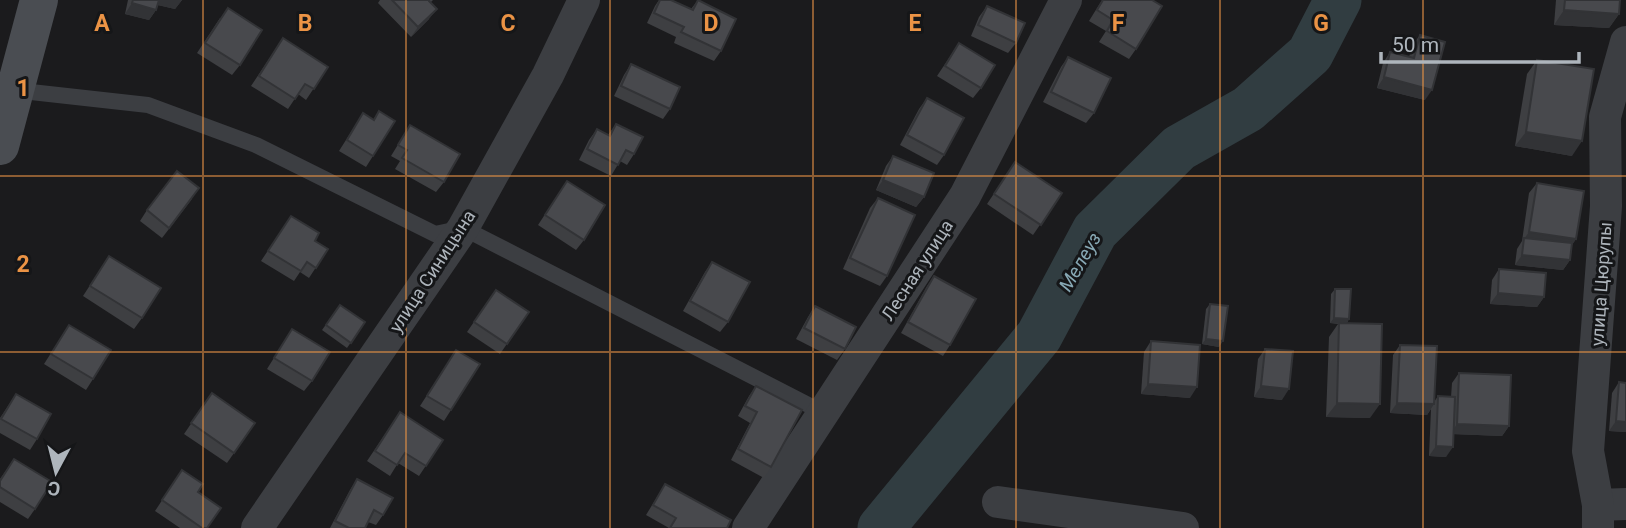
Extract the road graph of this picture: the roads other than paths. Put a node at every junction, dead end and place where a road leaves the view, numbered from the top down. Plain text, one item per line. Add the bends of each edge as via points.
1 (39, 0) edge
2 (584, 0) edge
3 (1066, 0) edge
4 (1626, 42) edge
5 (8, 89) edge
6 (0, 146) edge
7 (1616, 206) edge
8 (463, 228) junction
9 (824, 413) junction
10 (998, 502) dead end
11 (1607, 512) edge
12 (257, 528) edge
13 (748, 528) edge
14 (1184, 528) edge

1 - 5 main road
2 - 8 street, улица Синицына
3 - 9 street, Лесная улица via 965,196
4 - 7 street, улица Цюрупы via 1605,117
5 - 6 main road
5 - 8 lane via 148,105 256,145 435,234
7 - 11 street, улица Цюрупы via 1588,452
8 - 9 lane
8 - 12 street, улица Синицына
9 - 13 street, Лесная улица
10 - 14 street

